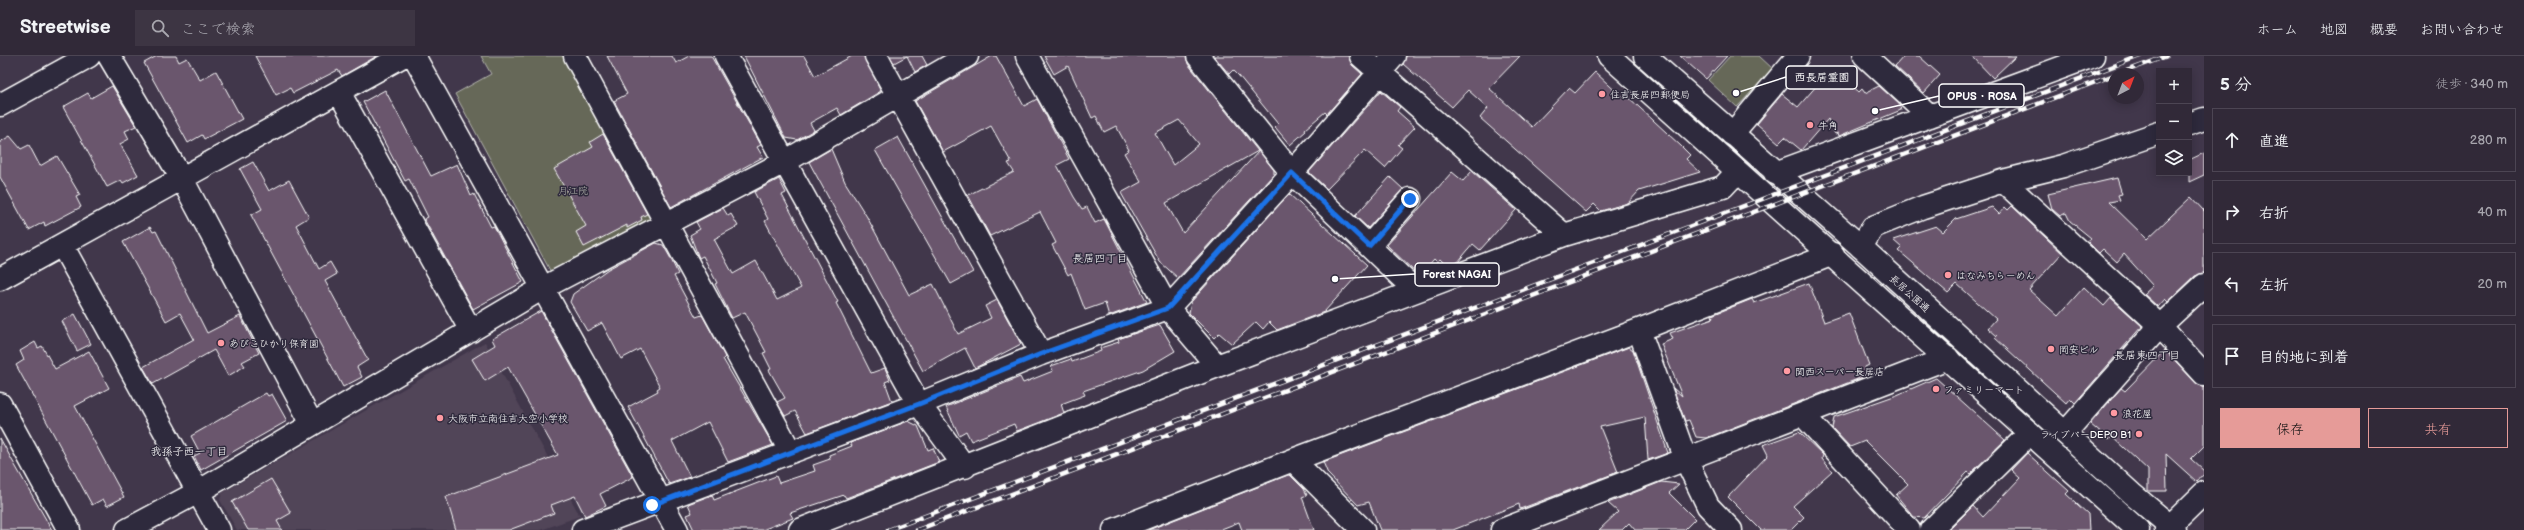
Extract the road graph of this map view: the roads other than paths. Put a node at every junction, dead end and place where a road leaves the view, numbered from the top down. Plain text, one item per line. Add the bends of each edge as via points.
1 (89, 56) edge
2 (109, 56) edge
3 (403, 56) edge
4 (414, 56) edge
5 (575, 56) edge
6 (726, 56) edge
7 (876, 56) edge
8 (967, 56) edge
9 (1027, 56) edge
10 (1198, 56) edge
11 (1361, 56) edge
12 (1394, 56) edge
13 (1610, 56) edge
14 (1645, 56) edge
15 (1798, 56) edge
16 (1865, 56) edge
17 (2093, 56) edge
18 (2054, 62) edge
19 (1379, 73) junction
20 (339, 92) junction
21 (899, 97) junction
22 (0, 105) edge
23 (1930, 116) junction
24 (2204, 119) edge
25 (2192, 123) edge
26 (1732, 134) junction
27 (2156, 134) edge
28 (786, 160) junction
29 (1738, 172) junction
30 (1292, 173) junction
31 (1775, 173) junction
32 (182, 179) junction
33 (2003, 181) junction
34 (1410, 199) dead end
35 (667, 223) junction
36 (1564, 235) junction
37 (62, 245) junction
38 (1369, 246) junction
39 (1861, 247) junction
40 (1833, 254) junction
41 (0, 279) edge
42 (2204, 285) edge
43 (543, 288) junction
44 (1416, 291) junction
45 (1168, 308) junction
46 (2160, 326) junction
47 (1639, 330) junction
48 (471, 331) junction
49 (1041, 354) junction
50 (1948, 358) junction
51 (1217, 366) junction
52 (2204, 374) edge
53 (0, 404) edge
54 (919, 404) junction
55 (1803, 414) junction
56 (312, 424) junction
57 (2030, 432) junction
58 (2065, 433) junction
59 (790, 451) junction
60 (1293, 460) junction
61 (1686, 460) junction
62 (965, 467) junction
63 (198, 492) junction
64 (2204, 493) edge
65 (662, 502) junction
66 (1541, 524) edge
67 (2171, 529) edge
68 (69, 530) edge
69 (127, 530) edge
70 (219, 530) edge
71 (583, 530) edge
72 (677, 530) edge
73 (800, 530) edge
74 (1114, 530) edge
75 (1363, 530) edge
76 (1502, 530) edge
77 (1731, 530) edge
78 (1909, 530) edge
79 (1931, 530) edge
80 (2138, 530) edge

1 - 22 main road
2 - 32 main road
3 - 20 main road
4 - 43 main road
5 - 35 main road
6 - 28 main road
7 - 21 main road
8 - 21 main road
9 - 45 main road
10 - 30 main road
11 - 19 main road
12 - 19 main road
13 - 29 main road
14 - 26 main road, 長居公園通
15 - 26 main road
16 - 23 main road
17 - 18 main road
18 - 23 main road
19 - 30 main road
19 - 36 main road
20 - 32 main road
20 - 48 main road
21 - 28 main road
21 - 49 main road
23 - 31 main road
24 - 25 main road
26 - 31 main road, 長居公園通
27 - 33 main road via 2063,166
28 - 35 main road
28 - 54 main road
29 - 36 main road via 1723,187
29 - 40 main road
30 - 38 main road
30 - 45 main road
31 - 39 main road, 長居公園通
32 - 37 main road
32 - 56 main road
33 - 39 main road via 1923,207 1873,227
33 - 46 main road
34 - 38 main road
35 - 43 main road
35 - 59 main road
36 - 44 main road
37 - 41 main road
37 - 63 main road
38 - 44 main road
39 - 58 main road, 長居公園通
40 - 47 main road
40 - 50 main road
42 - 46 main road
43 - 48 main road
43 - 65 main road
44 - 51 main road
45 - 49 main road
45 - 51 main road
46 - 52 main road
46 - 58 main road
47 - 60 main road
47 - 61 main road
48 - 56 main road
49 - 54 main road
50 - 55 main road
50 - 57 main road
51 - 62 main road
53 - 68 main road
54 - 59 main road
54 - 62 main road
55 - 61 main road
55 - 78 main road
56 - 63 main road
57 - 79 main road
57 - 80 main road
58 - 67 main road, 長居公園通
59 - 65 main road
60 - 74 main road
60 - 75 main road
61 - 66 main road
61 - 77 main road via 1708,506
62 - 73 main road
63 - 69 main road
63 - 70 main road
64 - 67 main road
65 - 71 main road
65 - 72 main road
66 - 76 main road

